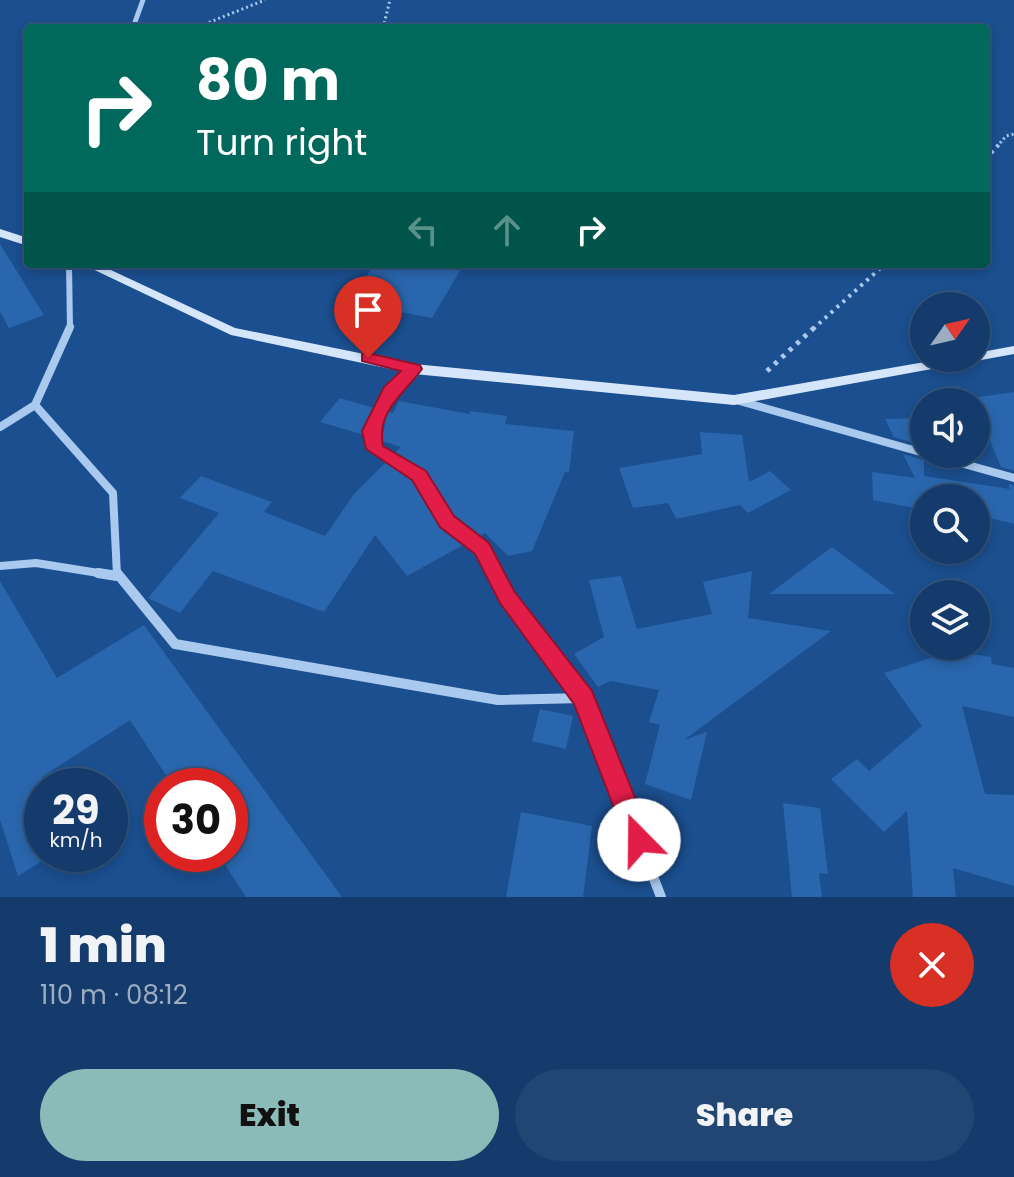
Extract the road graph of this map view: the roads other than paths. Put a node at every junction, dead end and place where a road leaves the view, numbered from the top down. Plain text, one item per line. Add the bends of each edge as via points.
1 (143, 0) edge
2 (136, 24) edge
3 (0, 233) edge
4 (24, 241) edge
5 (69, 268) edge
6 (97, 268) edge
7 (1014, 350) edge
8 (990, 355) edge
9 (414, 369) junction
10 (910, 369) edge
11 (734, 400) junction
12 (35, 405) junction
13 (0, 427) edge
14 (910, 449) edge
15 (979, 468) edge
16 (1014, 478) edge
17 (0, 566) edge
18 (117, 576) junction
19 (584, 698) junction
20 (661, 897) edge

1 - 2 street
3 - 4 main road
5 - 12 street via 70,333
6 - 9 main road via 231,331
7 - 8 main road
9 - 11 main road
9 - 19 street via 390,391 371,431 375,449 420,476 447,521 482,549 507,597
10 - 11 main road
11 - 14 street
12 - 13 street
12 - 18 street via 113,493
15 - 16 street
17 - 18 street via 36,563
18 - 19 street via 175,644 498,700
19 - 20 street

